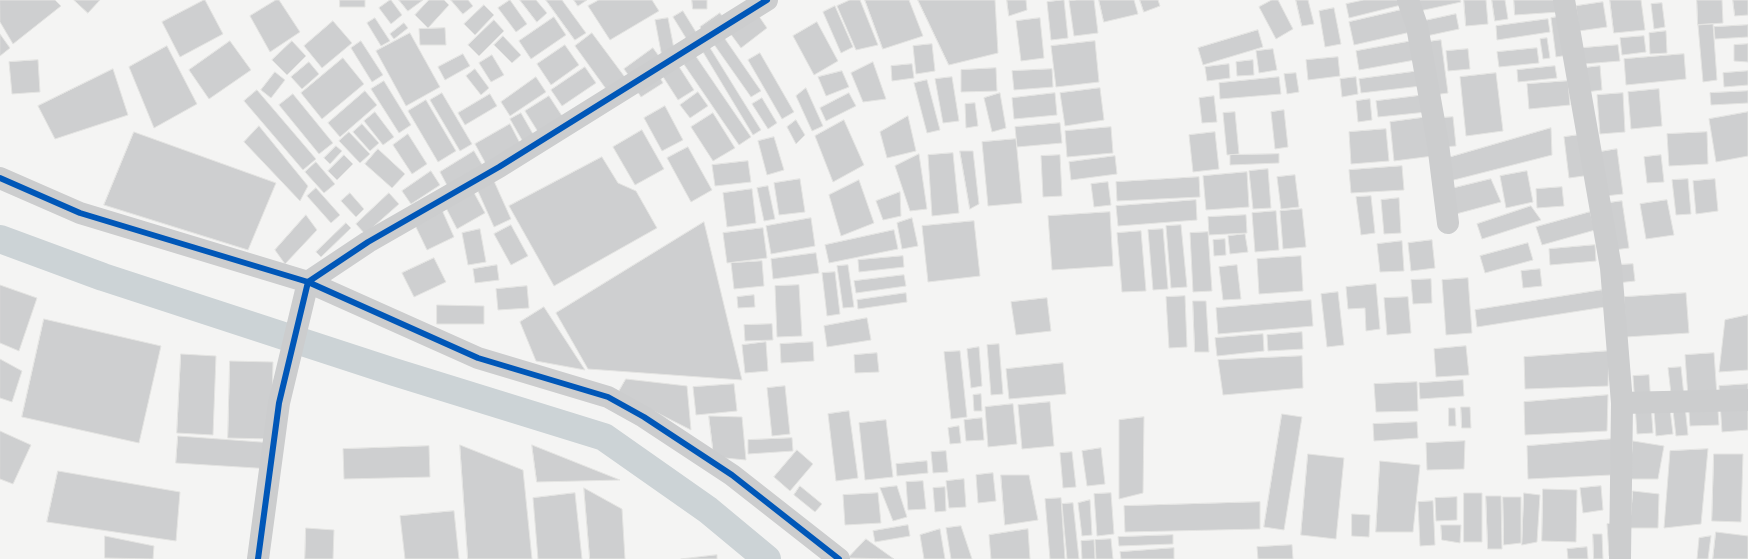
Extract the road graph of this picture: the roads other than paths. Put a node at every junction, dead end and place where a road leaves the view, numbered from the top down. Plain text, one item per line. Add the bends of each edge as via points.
1 (767, 0) edge
2 (1408, 0) edge
3 (1564, 0) edge
4 (0, 178) edge
5 (1448, 223) dead end
6 (308, 282) junction
7 (1748, 400) edge
8 (1622, 403) junction
9 (258, 559) edge
10 (839, 559) edge
11 (1620, 559) edge

1 - 6 street via 499,167 368,242
2 - 5 street via 1417,26 1438,144
3 - 8 street via 1611,268
4 - 6 street via 80,213
6 - 9 street via 279,403
6 - 10 street via 478,358 608,397 644,417 732,475
7 - 8 street
8 - 11 street

